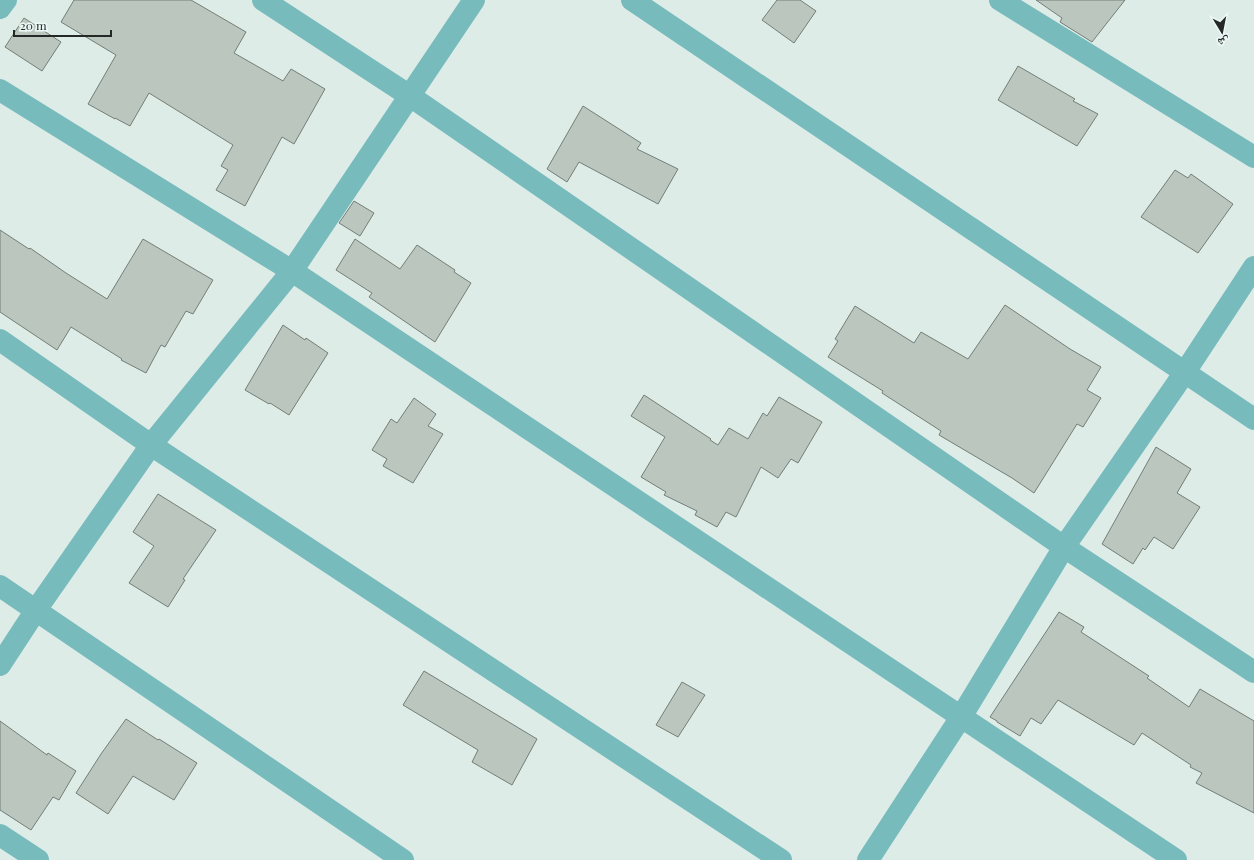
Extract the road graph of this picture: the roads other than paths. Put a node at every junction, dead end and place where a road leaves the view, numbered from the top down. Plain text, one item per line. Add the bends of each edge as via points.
1 (6, 0) edge
2 (263, 0) edge
3 (474, 0) edge
4 (632, 0) edge
5 (1000, 0) edge
6 (0, 8) edge
7 (0, 90) edge
8 (410, 96) junction
9 (1254, 157) edge
10 (1254, 267) edge
11 (292, 271) junction
12 (0, 340) edge
13 (1185, 372) junction
14 (1254, 419) edge
15 (151, 446) junction
16 (1064, 547) junction
17 (0, 586) edge
18 (36, 610) junction
19 (0, 665) edge
20 (1254, 672) edge
21 (960, 717) junction
22 (0, 835) edge
23 (38, 860) edge
24 (403, 860) edge
25 (781, 860) edge
26 (868, 860) edge
27 (1176, 860) edge

1 - 6 street
2 - 8 street
3 - 8 street
4 - 13 street
5 - 9 street
7 - 11 street
8 - 11 street
8 - 16 street
10 - 13 street
11 - 15 street
11 - 21 street
12 - 15 street
13 - 14 street
13 - 16 street
15 - 18 street
15 - 25 street
16 - 20 street
16 - 21 street
17 - 18 street
18 - 19 street
18 - 24 street
21 - 26 street
21 - 27 street
22 - 23 street

